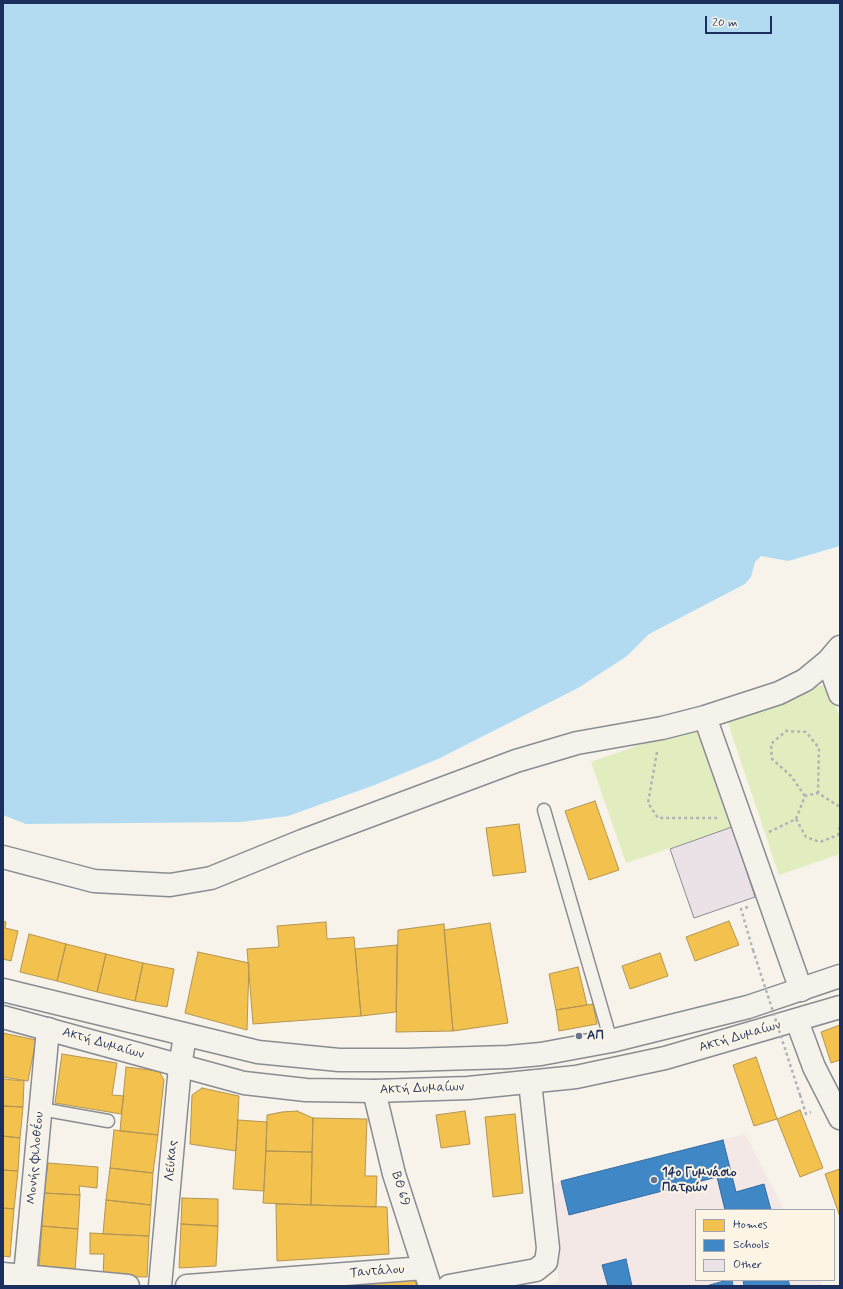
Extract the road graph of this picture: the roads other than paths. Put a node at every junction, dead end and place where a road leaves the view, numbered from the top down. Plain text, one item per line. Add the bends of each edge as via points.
1 (834, 654) edge
2 (840, 694) edge
3 (705, 717) junction
4 (544, 810) dead end
5 (3, 857) edge
6 (840, 976) edge
7 (3, 990) edge
8 (801, 990) junction
9 (840, 1007) edge
10 (3, 1017) edge
11 (797, 1021) junction
12 (48, 1029) junction
13 (185, 1036) junction
14 (611, 1042) junction
15 (180, 1066) junction
16 (530, 1082) junction
17 (832, 1085) edge
18 (374, 1091) junction
19 (41, 1109) junction
20 (840, 1118) edge
21 (108, 1121) dead end
22 (3, 1274) edge
23 (427, 1277) edge
24 (25, 1281) edge
25 (295, 1282) edge
26 (128, 1286) edge
27 (160, 1286) edge
28 (187, 1286) edge
29 (449, 1286) edge

1 - 2 street
1 - 3 street via 806,680 779,693
3 - 5 street via 662,728 578,742 516,761 302,840 211,878 170,885 94,881
3 - 8 street
4 - 14 lane
6 - 8 street, Ακτή Δυμαίων
7 - 13 street, Ακτή Δυμαίων
8 - 14 street, Ακτή Δυμαίων via 703,1019
9 - 11 street, Ακτή Δυμαίων
10 - 12 street, Ακτή Δυμαίων
11 - 16 street, Ακτή Δυμαίων via 665,1058 576,1077
11 - 17 street via 814,1066
12 - 15 street, Ακτή Δυμαίων
12 - 19 street, Μονής Φιλοθέου
13 - 14 street, Ακτή Δυμαίων via 258,1052 339,1060 508,1057
13 - 15 street, Λεύκας
15 - 18 street, Ακτή Δυμαίων via 244,1083 272,1087
15 - 27 street, Λεύκας
16 - 18 street, Ακτή Δυμαίων via 468,1088
16 - 29 street via 548,1248 546,1262 536,1270
17 - 20 street
18 - 23 street, ΒΘ 69 via 394,1174
19 - 21 lane
19 - 24 street, Μονής Φιλοθέου
22 - 24 street
23 - 25 street, Ταντάλου
24 - 26 street
25 - 28 street, Ταντάλου

